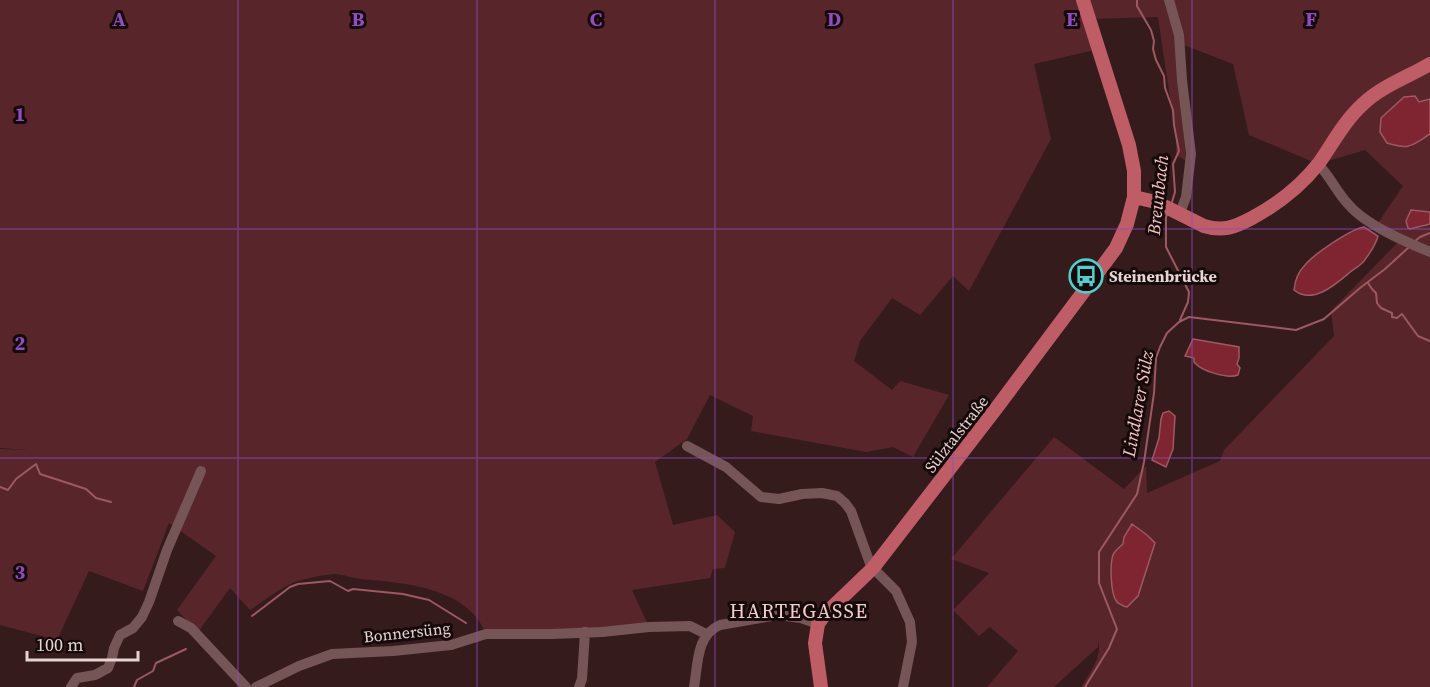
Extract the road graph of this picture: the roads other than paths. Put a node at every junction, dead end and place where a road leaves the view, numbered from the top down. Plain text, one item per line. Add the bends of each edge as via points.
1 (1083, 0) edge
2 (1169, 0) edge
3 (1430, 64) edge
4 (1318, 164) junction
5 (1134, 197) junction
6 (1173, 210) junction
7 (1425, 250) edge
8 (687, 446) dead end
9 (201, 471) dead end
10 (872, 568) junction
11 (178, 621) dead end
12 (818, 624) junction
13 (585, 632) junction
14 (706, 634) junction
15 (71, 687) edge
16 (246, 687) edge
17 (256, 687) edge
18 (579, 687) edge
19 (694, 687) edge
20 (821, 687) edge
21 (903, 687) edge

1 - 5 main road via 1129,145
2 - 6 street via 1179,35 1191,154 1186,197
3 - 4 main road via 1363,103
4 - 6 main road via 1281,200 1241,224 1212,229
4 - 7 street via 1356,213
5 - 6 main road
5 - 10 main road, Sülztalstraße via 1116,248
8 - 10 street via 726,467 761,497 779,499 822,493 837,496 851,511
9 - 15 street via 142,617 120,635 108,668 76,678
10 - 12 main road, Sülztalstraße
10 - 21 street via 896,591 910,622 912,642
11 - 16 street via 191,628
12 - 14 street via 778,615 720,625
12 - 20 main road via 815,643
13 - 14 street, Bonnersüng via 690,626
13 - 17 street, Bonnersüng via 486,634 451,645 332,654
13 - 18 street
14 - 19 street

